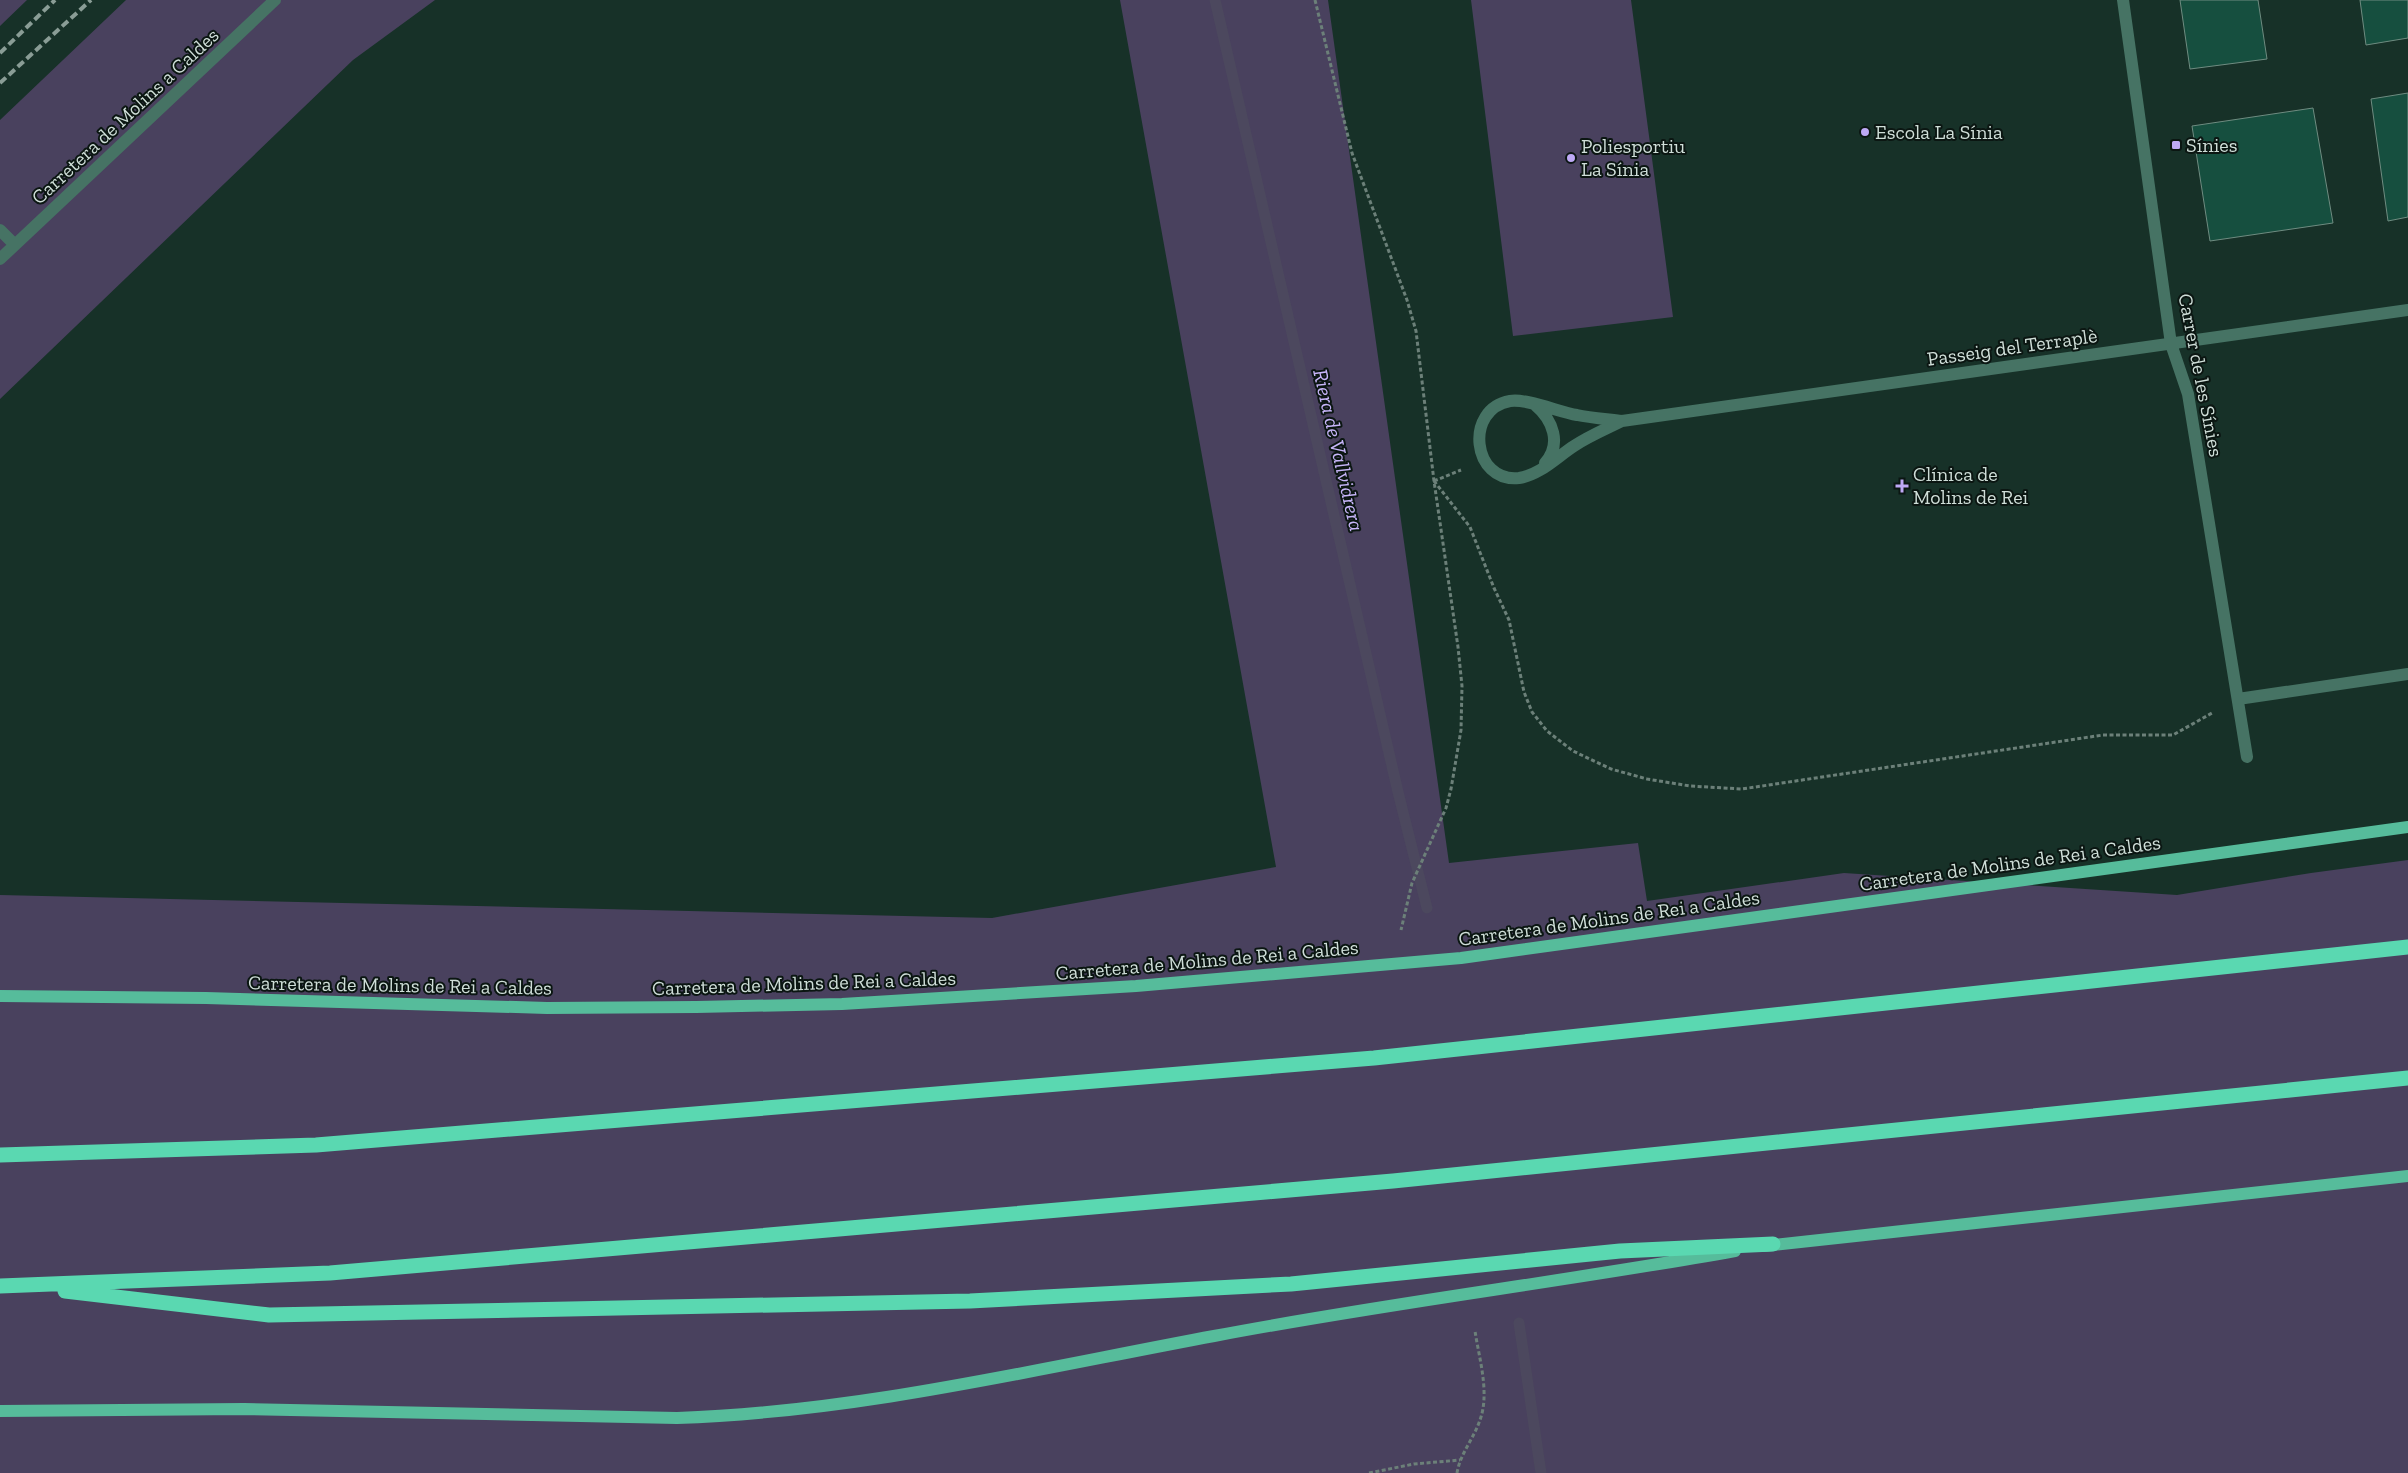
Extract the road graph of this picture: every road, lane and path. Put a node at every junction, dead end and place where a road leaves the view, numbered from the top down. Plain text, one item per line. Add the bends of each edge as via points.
1 (276, 0) edge
2 (1315, 0) edge
3 (2123, 0) edge
4 (0, 230) edge
5 (15, 245) junction
6 (0, 259) edge
7 (2408, 310) edge
8 (2172, 344) junction
9 (1535, 405) junction
10 (1622, 421) junction
11 (1540, 469) junction
12 (1434, 481) junction
13 (2408, 674) edge
14 (2238, 699) junction
15 (2247, 757) dead end
16 (2408, 827) edge
17 (1401, 930) dead end
18 (2408, 947) edge
19 (0, 996) edge
20 (2408, 1078) edge
21 (0, 1155) edge
22 (2408, 1176) edge
23 (1773, 1244) junction
24 (0, 1286) edge
25 (24, 1286) junction
26 (1475, 1331) dead end
27 (0, 1411) edge
28 (1460, 1460) junction
29 (1369, 1473) edge
30 (1458, 1473) edge

1 - 5 street, Carretera de Molins a Caldes
2 - 12 path via 1352,153 1416,331
3 - 8 street, Carrer de les Sínies
4 - 5 street
5 - 6 street, Carretera de Molins a Caldes
7 - 8 street, Passeig del Terraplè
8 - 10 street, Passeig del Terraplè
8 - 14 street, Carrer de les Sínies via 2188,394
9 - 10 street
9 - 11 street via 1545,413 1555,436 1549,460
9 - 11 street via 1510,400 1498,405 1481,424 1478,448 1492,470 1504,476 1517,478
10 - 11 street via 1576,445
12 - 14 path via 1470,526 1509,620 1524,692 1532,712 1547,731 1573,750 1611,769 1647,779 1742,789 2103,735 2173,735
12 - 17 path via 1458,647 1462,686 1461,730 1446,808 1412,883
13 - 14 street
14 - 15 street, Carrer de les Sínies
16 - 19 main road, Carretera de Molins de Rei a Caldes via 1460,958 1136,986 842,1004 696,1007 547,1008
18 - 21 highway via 1364,1058 316,1145
20 - 25 highway via 1393,1181 330,1274
22 - 23 main road
23 - 25 highway via 1620,1251 1291,1284 950,1301 269,1315
23 - 27 main road via 1626,1271 1217,1335 943,1388 737,1416 677,1418 244,1409
24 - 25 highway
26 - 28 path via 1483,1389 1481,1418
28 - 29 path via 1414,1464
28 - 30 path

